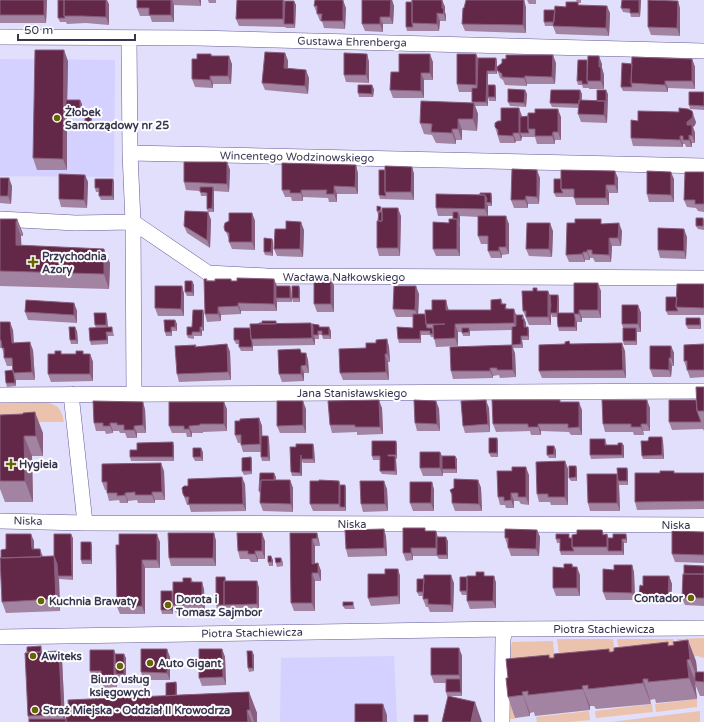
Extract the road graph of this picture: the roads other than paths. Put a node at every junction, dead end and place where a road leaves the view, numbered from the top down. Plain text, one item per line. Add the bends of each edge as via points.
1 (0, 37) edge
2 (129, 38) junction
3 (704, 51) edge
4 (130, 153) junction
5 (704, 166) edge
6 (0, 218) edge
7 (133, 222) junction
8 (704, 278) edge
9 (704, 392) edge
10 (71, 394) junction
11 (134, 394) junction
12 (0, 395) edge
13 (0, 521) edge
14 (85, 523) junction
15 (704, 525) edge
16 (704, 628) edge
17 (505, 629) junction
18 (0, 637) edge
19 (502, 722) edge

1 - 2 street, Gustawa Ehrenberga
2 - 3 street, Gustawa Ehrenberga
2 - 4 street
4 - 5 street, Wincentego Wodzinowskiego
4 - 7 street
6 - 7 street via 76,223
7 - 8 street, Wacława Nałkowskiego via 208,273 267,276
7 - 11 street
9 - 11 street, Jana Stanisławskiego
10 - 11 street, Jana Stanisławskiego
10 - 12 street, Jana Stanisławskiego
10 - 14 street
13 - 14 street, Niska
14 - 15 street, Niska
16 - 17 street, Piotra Stachiewicza
17 - 18 street, Piotra Stachiewicza
17 - 19 street

